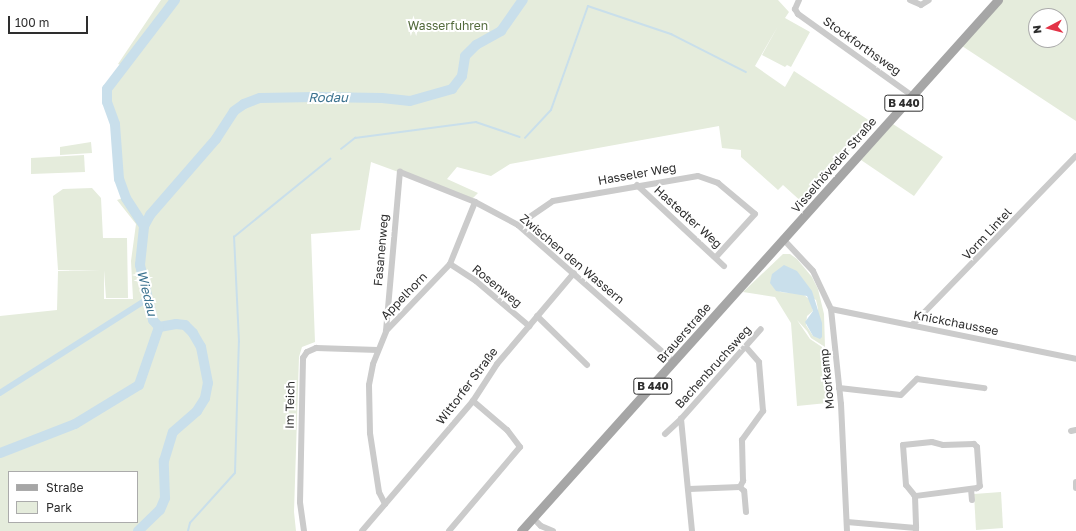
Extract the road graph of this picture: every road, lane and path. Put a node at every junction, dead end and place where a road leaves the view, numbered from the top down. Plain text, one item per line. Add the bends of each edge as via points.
1 (799, 0) edge
2 (910, 0) edge
3 (929, 0) edge
4 (998, 0) edge
5 (911, 95) junction
6 (1076, 156) edge
7 (400, 172) joint
8 (637, 185) junction
9 (475, 202) junction
10 (518, 225) junction
11 (784, 240) junction
12 (716, 256) junction
13 (450, 264) junction
14 (724, 266) dead end
15 (574, 273) junction
16 (831, 309) junction
17 (537, 316) junction
18 (912, 325) junction
19 (529, 326) junction
20 (761, 329) dead end
21 (386, 331) junction
22 (747, 348) junction
23 (378, 350) junction
24 (1076, 359) edge
25 (674, 362) junction
26 (587, 365) dead end
27 (839, 388) junction
28 (984, 388) dead end
29 (473, 401) junction
30 (681, 419) junction
31 (665, 434) dead end
32 (1076, 482) edge
33 (740, 486) junction
34 (1076, 488) edge
35 (689, 489) junction
36 (971, 489) junction
37 (915, 496) junction
38 (972, 500) dead end
39 (385, 504) junction
40 (746, 512) dead end
41 (533, 518) junction
42 (847, 522) junction
43 (916, 529) edge
44 (304, 531) edge
45 (362, 531) edge
46 (449, 531) edge
47 (521, 531) edge
48 (553, 531) edge
49 (692, 531) edge
50 (847, 531) edge

1 - 5 street, Stockforthsweg via 795,10 800,16
2 - 3 street via 922,5
4 - 5 main road, Visselhöveder Straße / B 440
5 - 11 main road, Visselhöveder Straße / B 440
6 - 18 street, Vorm Lintel
7 - 9 street, Zwischen den Wassern
7 - 21 street, Fasanenweg
8 - 10 street, Hasseler Weg via 553,201
8 - 12 street, Hastedter Weg
8 - 12 street, Hasseler Weg via 698,176 718,183 754,214
9 - 10 street, Zwischen den Wassern
9 - 13 street, Appelhorn
10 - 15 street, Zwischen den Wassern
11 - 16 street, Moorkamp via 813,270
11 - 25 main road, Brauerstraße / B 440
12 - 14 street, Hastedter Weg
13 - 19 street, Rosenweg via 476,281
13 - 21 street, Appelhorn
15 - 17 street, Wittorfer Straße
15 - 25 street, Zwischen den Wassern
16 - 18 street, Knickchaussee
16 - 27 street, Moorkamp
17 - 19 street, Wittorfer Straße
17 - 26 street
18 - 24 street, Knickchaussee
19 - 29 street, Wittorfer Straße via 497,364
20 - 22 street, Bachenbruchsweg
21 - 23 street, Appelhorn
22 - 30 street, Bachenbruchsweg
22 - 33 street via 758,362 763,411 742,440 743,481
23 - 39 street, Appelhorn via 369,385 370,433 379,492
23 - 44 street, Im Teich via 316,348 306,352 303,358 300,502
25 - 41 main road, Brauerstraße / B 440
27 - 28 street via 901,395 917,380
27 - 42 street, Moorkamp
29 - 39 street, Wittorfer Straße
29 - 46 street via 507,430 520,447
30 - 31 street, Bachenbruchsweg
30 - 35 street, Bachenbruchsweg
32 - 34 street
33 - 35 street
33 - 40 street via 744,491
35 - 49 street, Bachenbruchsweg
36 - 37 street
36 - 37 street via 980,486 977,447 974,444 903,444 906,486
36 - 38 street
37 - 43 street
39 - 45 street, Wittorfer Straße
41 - 47 main road, Brauerstraße / B 440
41 - 48 street via 541,526
42 - 43 street
42 - 50 street, Moorkamp

